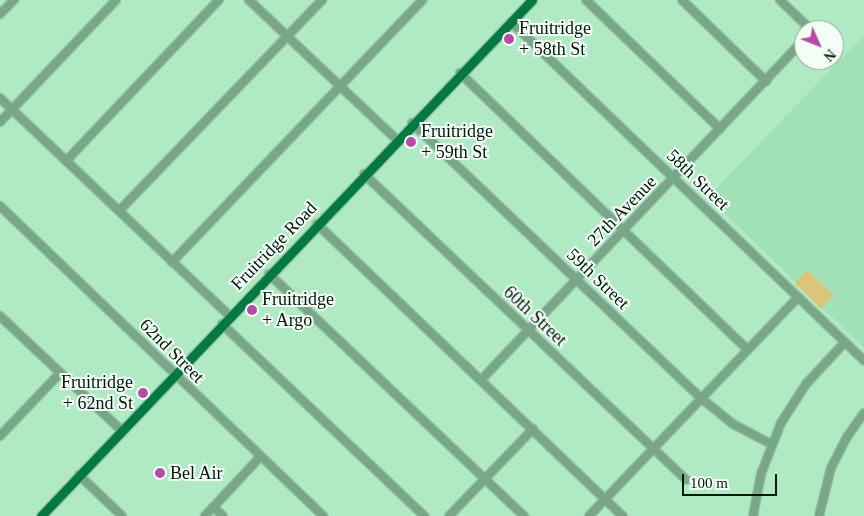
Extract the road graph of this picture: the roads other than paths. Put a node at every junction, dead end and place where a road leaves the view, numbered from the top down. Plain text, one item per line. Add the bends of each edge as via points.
1 (14, 0) edge
2 (116, 0) edge
3 (219, 0) edge
4 (249, 0) edge
5 (322, 0) edge
6 (422, 0) edge
7 (532, 0) edge
8 (586, 0) edge
9 (682, 0) edge
10 (780, 0) edge
11 (0, 14) edge
12 (801, 20) edge
13 (511, 22) junction
14 (287, 36) junction
15 (794, 51) edge
16 (460, 73) junction
17 (766, 80) junction
18 (340, 86) junction
19 (0, 98) edge
20 (12, 110) junction
21 (0, 122) edge
22 (412, 123) junction
23 (720, 128) junction
24 (397, 140) junction
25 (66, 161) junction
26 (364, 174) junction
27 (674, 178) junction
28 (0, 206) edge
29 (119, 211) junction
30 (317, 224) junction
31 (624, 230) junction
32 (172, 262) junction
33 (269, 274) junction
34 (576, 279) junction
35 (798, 297) junction
36 (0, 316) edge
37 (230, 316) junction
38 (222, 324) junction
39 (528, 330) junction
40 (845, 342) junction
41 (747, 349) junction
42 (864, 360) edge
43 (60, 373) junction
44 (174, 374) junction
45 (481, 380) junction
46 (701, 398) junction
47 (864, 413) edge
48 (533, 429) junction
49 (121, 430) junction
50 (2, 431) edge
51 (771, 444) junction
52 (653, 448) junction
53 (260, 457) junction
54 (79, 475) junction
55 (485, 479) junction
56 (686, 480) dead end
57 (606, 498) junction
58 (213, 507) junction
59 (41, 516) edge
60 (122, 516) edge
61 (205, 516) edge
62 (223, 516) edge
63 (323, 516) edge
64 (424, 516) edge
65 (449, 516) edge
66 (524, 516) edge
67 (589, 516) edge
68 (623, 516) edge
69 (753, 516) edge
70 (819, 516) edge

1 - 11 street
2 - 20 street
3 - 25 street
4 - 14 street
5 - 14 street
6 - 18 street
7 - 13 main road, Fruitridge Road
8 - 23 street
9 - 17 street
10 - 12 street
13 - 16 main road, Fruitridge Road
13 - 27 street, 58th Street
14 - 18 street
14 - 29 street
15 - 17 street, 27th Avenue
16 - 22 main road, Fruitridge Road
16 - 31 street
17 - 23 street, 27th Avenue
18 - 24 street
18 - 32 street
19 - 20 street
20 - 21 street
20 - 25 street
22 - 24 main road, Fruitridge Road
22 - 34 street, 59th Street
23 - 27 street, 27th Avenue
24 - 26 main road, Fruitridge Road
25 - 29 street
26 - 30 main road, Fruitridge Road
26 - 39 street, 60th Street
27 - 31 street, 27th Avenue
27 - 35 street, 58th Street
28 - 44 street, 62nd Street
29 - 32 street
30 - 33 main road, Fruitridge Road
30 - 45 street
31 - 34 street, 27th Avenue
31 - 41 street
32 - 37 street
33 - 37 main road, Fruitridge Road
33 - 55 street
34 - 39 street, 27th Avenue
34 - 46 street, 59th Street
35 - 40 street, 58th Street
35 - 41 street
36 - 43 street
37 - 38 main road, Fruitridge Road
38 - 44 main road, Fruitridge Road
38 - 64 street
39 - 45 street, 27th Avenue
39 - 52 street, 60th Street
40 - 42 street, 58th Street
40 - 51 street via 806,384
41 - 46 street
43 - 49 street
43 - 50 street
44 - 49 main road, Fruitridge Road
44 - 53 street, 62nd Street
45 - 48 street
46 - 51 street, 59th Street via 733,424
46 - 52 street
47 - 70 street via 831,468
48 - 55 street
48 - 57 street
49 - 54 main road, Fruitridge Road
51 - 69 street
52 - 56 street, 60th Street
52 - 57 street
53 - 58 street
53 - 63 street, 62nd Street
54 - 59 main road, Fruitridge Road
54 - 60 street
55 - 65 street
55 - 66 street
57 - 67 street
57 - 68 street
58 - 61 street
58 - 62 street

